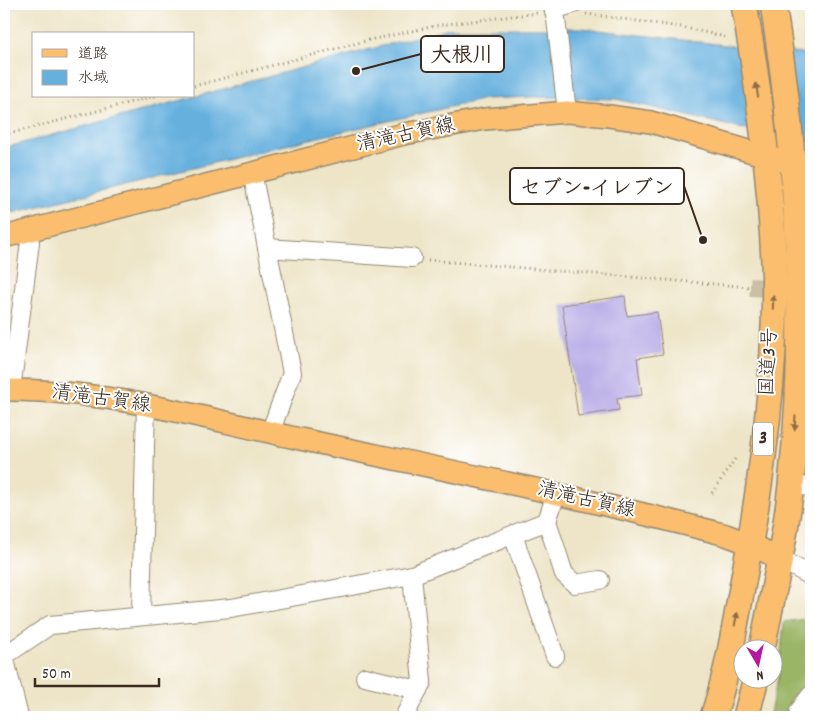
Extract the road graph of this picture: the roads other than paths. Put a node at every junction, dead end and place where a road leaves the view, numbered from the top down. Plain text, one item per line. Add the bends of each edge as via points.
1 (573, 4) edge
2 (744, 4) edge
3 (773, 4) edge
4 (554, 11) edge
5 (566, 108) junction
6 (765, 147) junction
7 (799, 157) edge
8 (252, 172) junction
9 (28, 231) junction
10 (4, 237) edge
11 (267, 248) junction
12 (412, 258) road end
13 (8, 390) edge
14 (146, 405) junction
15 (270, 433) junction
16 (801, 486) edge
17 (556, 494) junction
18 (547, 521) junction
19 (513, 535) junction
20 (750, 544) junction
21 (780, 559) junction
22 (412, 575) junction
23 (811, 576) edge
24 (600, 580) dead end
25 (141, 616) junction
26 (764, 638) edge
27 (4, 655) edge
28 (555, 656) dead end
29 (365, 677) dead end
30 (753, 688) edge
31 (418, 690) junction
32 (811, 696) edge
33 (801, 715) edge
34 (18, 717) edge
35 (404, 717) edge
36 (713, 717) edge
37 (746, 717) edge

1 - 4 street
6 -> 2 highway, 国道3号 / 3 via 737,34
3 - 7 highway, 国道3号 / 3
4 - 5 street
5 - 6 main road, 清滝古賀線 via 651,122
5 - 8 main road, 清滝古賀線 via 413,132
6 - 7 main road, 清滝古賀線
20 -> 6 highway, 国道3号 / 3 via 771,370 774,263
7 -> 16 highway, 国道3号 / 3
8 - 9 main road, 清滝古賀線
8 - 11 street
9 - 10 main road, 清滝古賀線
9 - 13 street via 30,242
11 - 12 street
11 - 15 street via 292,373
13 - 14 main road, 清滝古賀線 via 48,391
14 - 15 main road, 清滝古賀線
14 - 25 street
15 - 17 main road, 清滝古賀線
16 - 21 highway, 国道3号 / 3
17 - 18 street
17 - 20 main road, 清滝古賀線 via 655,516
18 - 19 street
18 - 24 street via 564,574 574,584
19 - 22 street
19 - 28 street
20 - 21 main road, 清滝古賀線
36 -> 20 highway, 国道3号 / 3 via 723,685
21 - 23 street
21 - 26 highway, 国道3号 / 3
22 - 25 street via 231,608
22 - 31 street via 422,682
25 - 27 street via 50,625
27 - 34 street
29 - 31 street
30 - 37 highway
31 - 35 street
32 - 33 street

